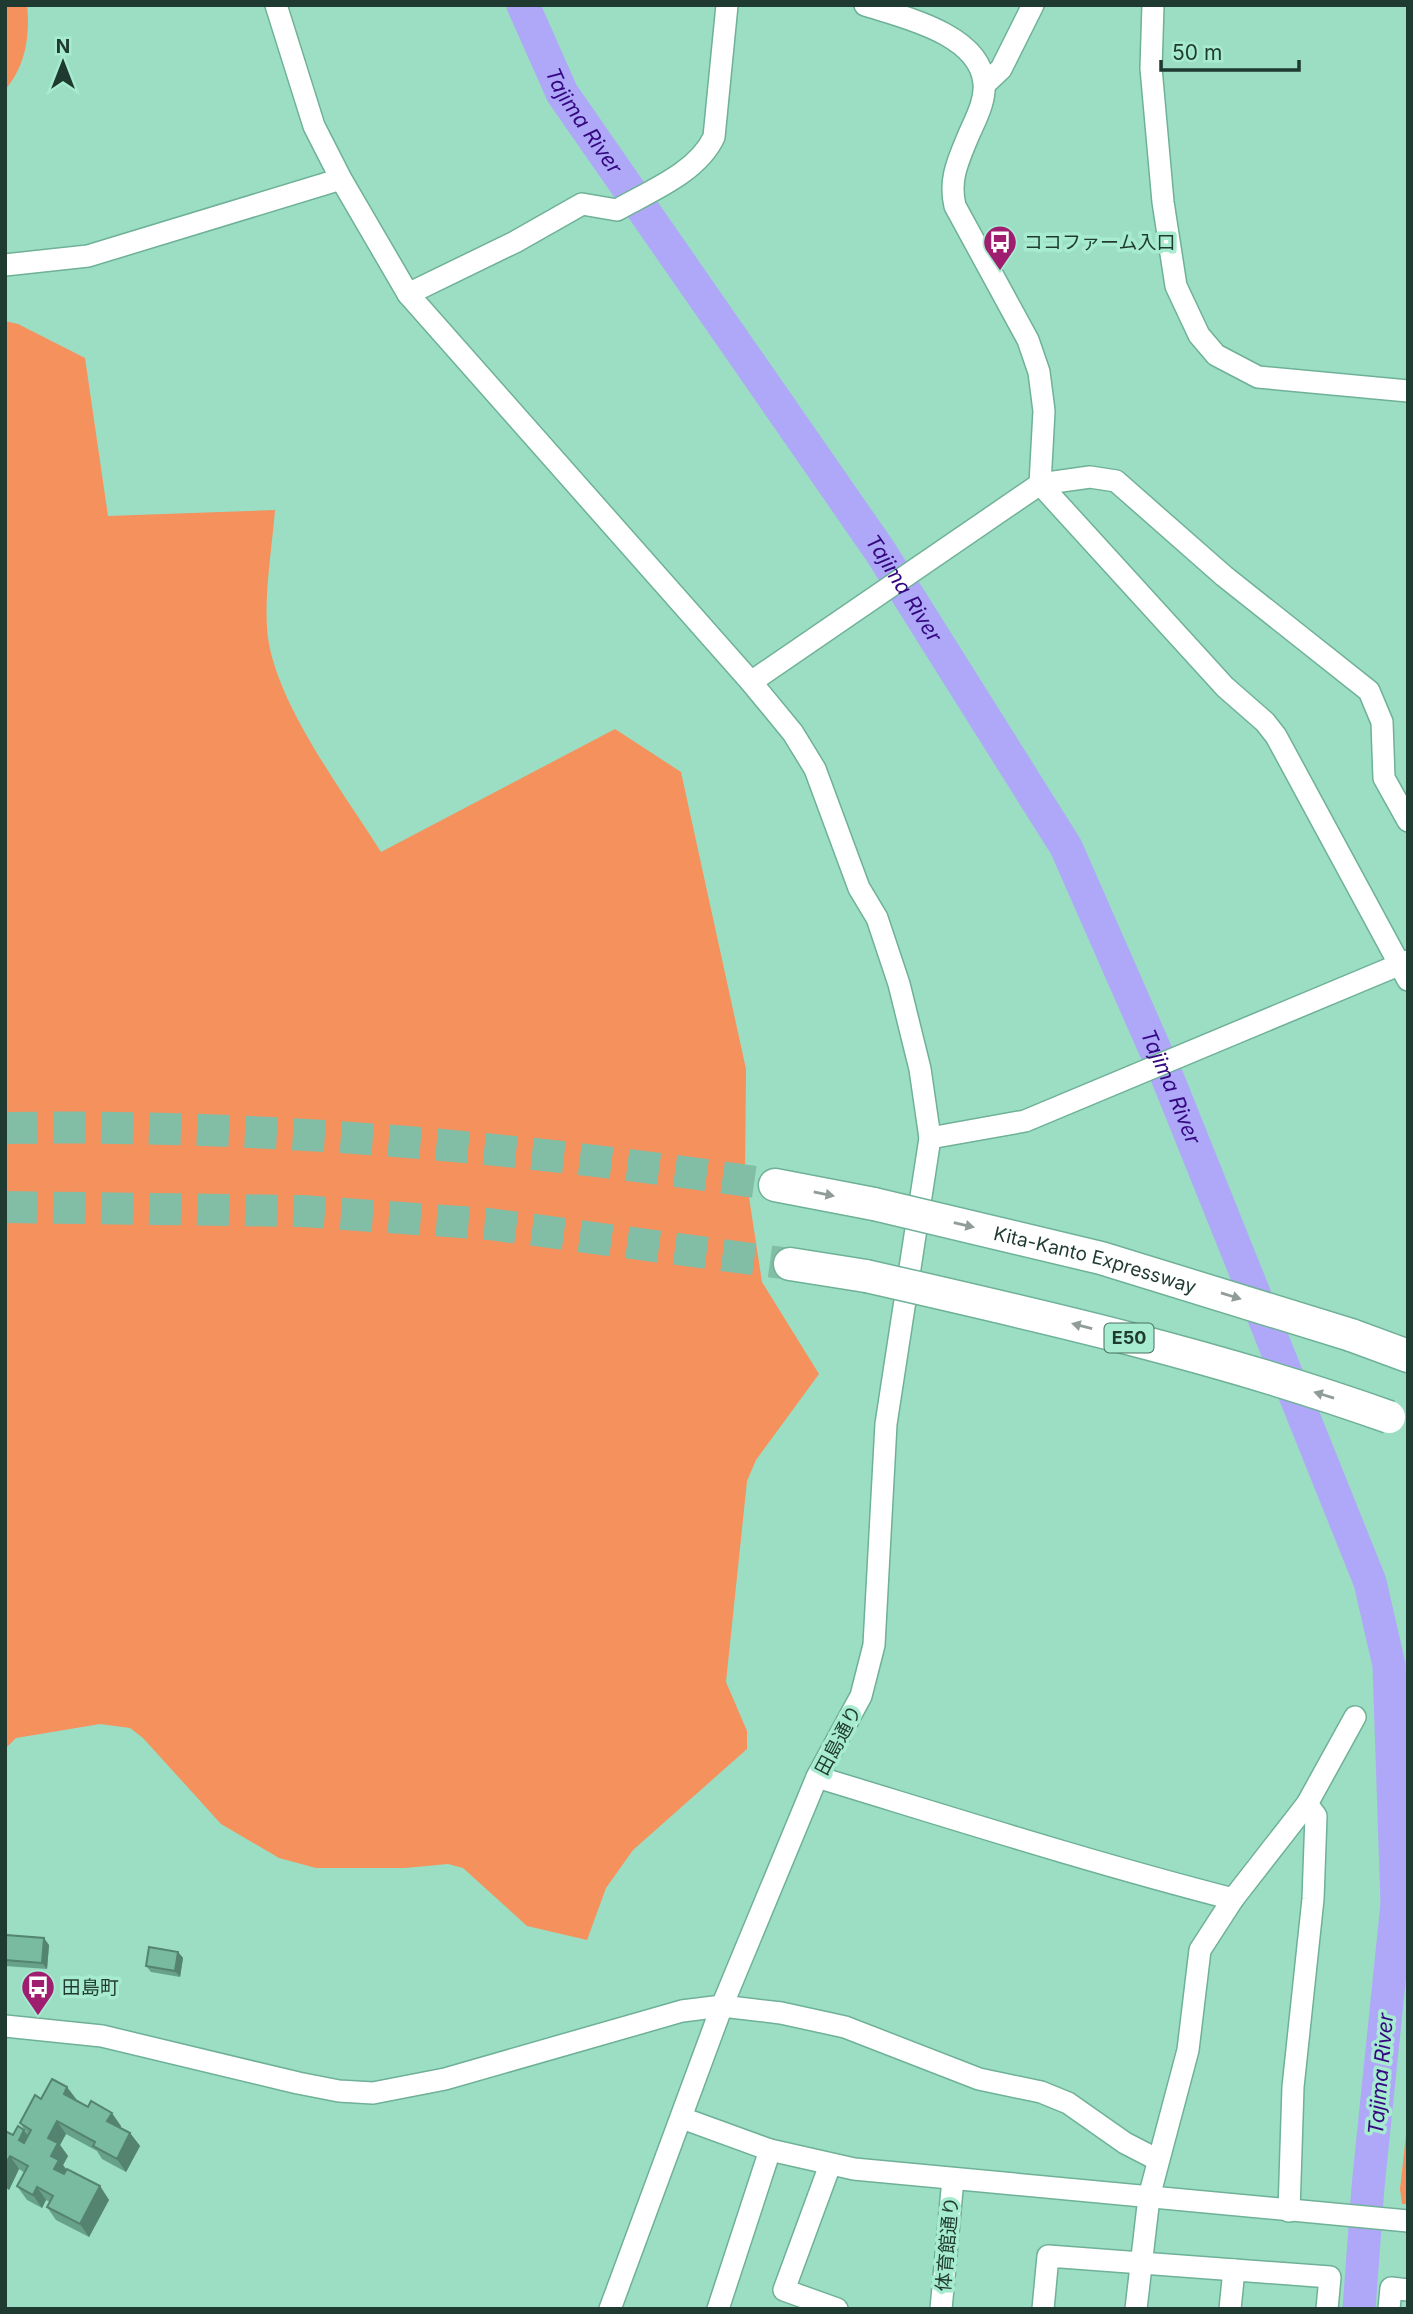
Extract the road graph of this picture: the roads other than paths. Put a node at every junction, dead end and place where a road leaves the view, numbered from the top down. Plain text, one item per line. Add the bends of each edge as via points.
1 (276, 5) edge
2 (727, 5) edge
3 (865, 5) edge
4 (1033, 5) edge
5 (1153, 5) edge
6 (926, 15) edge
7 (985, 84) junction
8 (341, 179) junction
9 (5, 265) edge
10 (408, 294) junction
11 (1408, 391) edge
12 (1040, 484) junction
13 (751, 682) junction
14 (1408, 821) edge
15 (1405, 968) edge
16 (930, 1138) junction
17 (775, 1185) tunnel mouth
18 (790, 1264) tunnel mouth
19 (1408, 1356) edge
20 (1398, 1420) edge
21 (1355, 1717) dead end
22 (817, 1777) junction
23 (1307, 1804) junction
24 (1233, 1899) junction
25 (722, 2006) junction
26 (5, 2026) edge
27 (682, 2118) junction
28 (770, 2150) junction
29 (1158, 2160) junction
30 (830, 2165) junction
31 (953, 2179) junction
32 (1149, 2197) junction
33 (1289, 2211) junction
34 (1399, 2220) edge
35 (1140, 2263) junction
36 (1234, 2270) junction
37 (1408, 2290) edge
38 (610, 2309) edge
39 (718, 2309) edge
40 (837, 2309) edge
41 (941, 2309) edge
42 (1043, 2309) edge
43 (1136, 2309) edge
44 (1230, 2309) edge
45 (1327, 2309) edge
46 (1389, 2309) edge

1 - 8 street, 田島通り via 314,126
2 - 10 street via 715,137 684,171 617,211 582,204
3 - 6 street
4 - 7 street via 1001,69
5 - 11 street via 1151,68 1163,202 1176,286 1199,335 1216,355 1258,377
6 - 7 street via 972,52
7 - 12 street via 951,193 1028,340 1039,372 1044,411
8 - 9 street via 88,256
8 - 10 street, 田島通り
10 - 13 street, 田島通り
12 - 13 street
12 - 14 street via 1090,477 1116,481 1224,576 1369,691 1382,722 1384,778
12 - 15 street via 1225,687 1276,736
13 - 16 street, 田島通り via 793,733 815,769 859,888 877,918 920,1069
15 - 16 street via 1025,1121
16 - 22 street, 田島通り via 886,1424 874,1645 861,1696
17 -> 19 highway, Kita-Kanto Expressway, bridge via 1101,1258
20 -> 18 highway, E50, bridge via 1097,1329 866,1276
21 - 23 street
22 - 24 street via 1050,1846 1099,1865
22 - 25 street, 田島通り
23 - 24 street
23 - 33 street via 1316,1816 1313,1899 1293,2087
24 - 29 street via 1196,1962 1188,2050
25 - 26 street via 682,2011 445,2079 373,2093 298,2083 102,2036
25 - 27 street, 田島通り
25 - 29 street via 845,2027 968,2076 1041,2092 1068,2103
27 - 28 street
27 - 38 street, 田島通り
28 - 30 street
28 - 39 street
29 - 32 street
30 - 31 street
30 - 40 street via 784,2290
31 - 32 street
31 - 41 street, 体育館通り
32 - 33 street
32 - 35 street
33 - 34 street
35 - 36 street
35 - 42 street via 1048,2256
35 - 43 street
36 - 44 street
36 - 45 street via 1330,2277
37 - 46 street via 1391,2288

